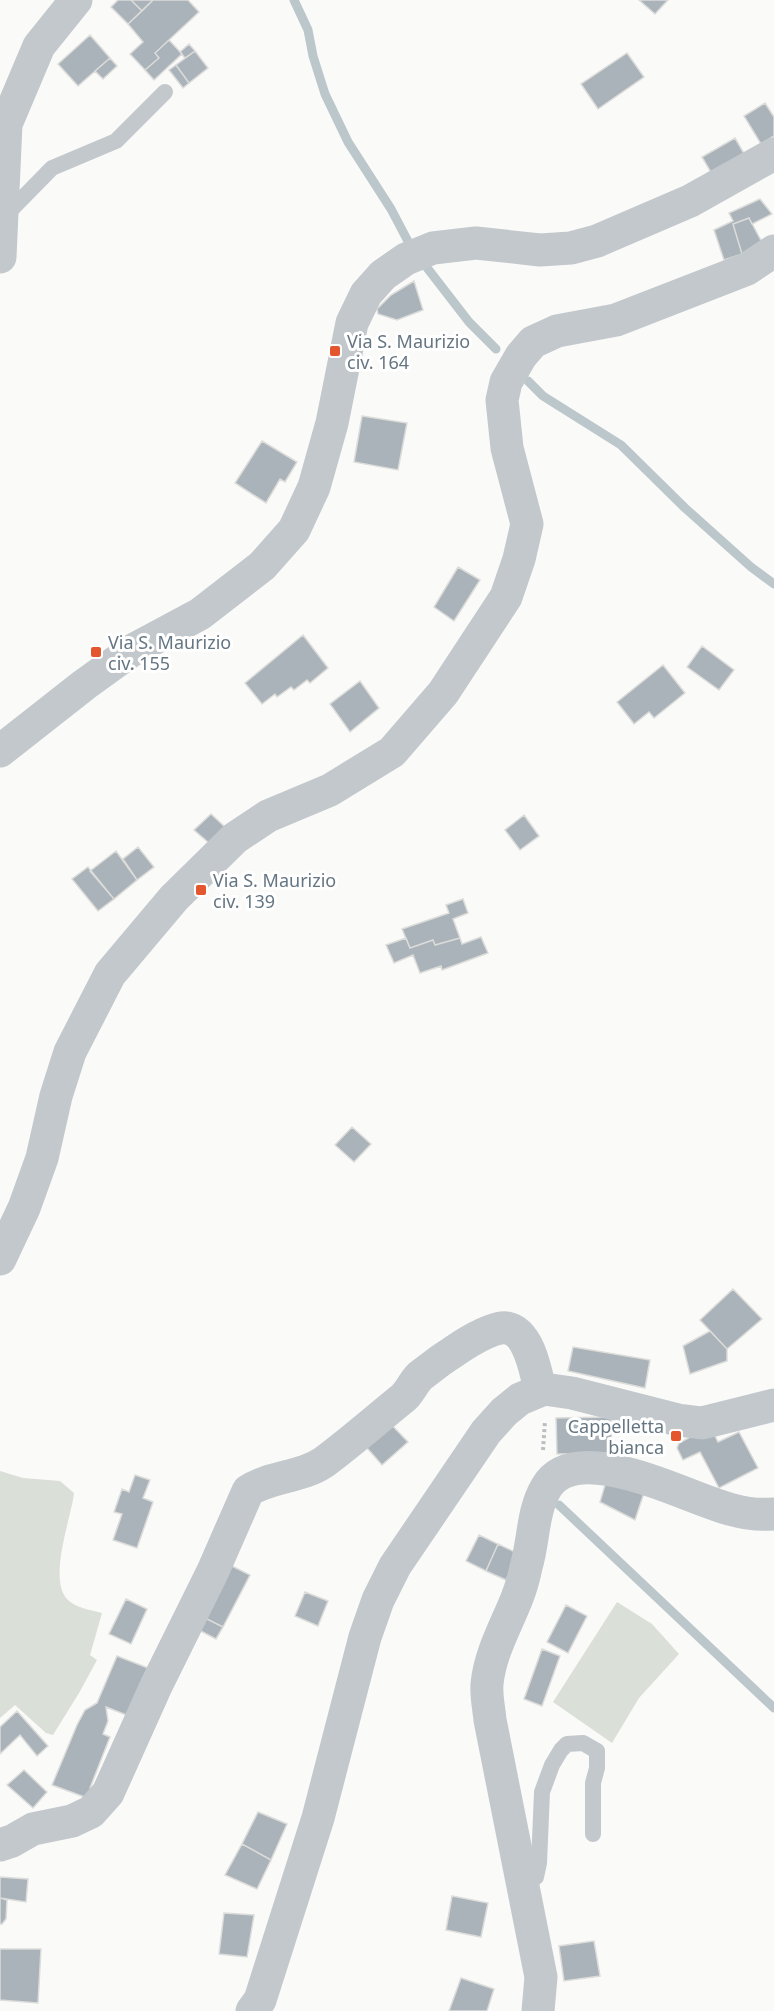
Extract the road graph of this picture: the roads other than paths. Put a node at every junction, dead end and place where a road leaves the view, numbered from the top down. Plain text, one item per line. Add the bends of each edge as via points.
1 (76, 0) edge
2 (165, 92) dead end
3 (774, 154) edge
4 (1, 220) edge
5 (774, 251) edge
6 (0, 257) edge
7 (0, 751) edge
8 (0, 1259) edge
9 (542, 1400) junction
10 (774, 1405) edge
11 (774, 1514) edge
12 (593, 1833) dead end
13 (0, 1845) edge
14 (523, 1882) junction
15 (252, 2011) edge
16 (538, 2011) edge

1 - 4 street via 39,46 6,124
2 - 4 lane via 116,141 52,168
3 - 7 street via 690,201 597,242 540,250 476,243 419,254 383,275 366,294 352,323 332,423 314,487 294,530 262,566 200,614 131,651
4 - 6 street
5 - 8 street via 747,269 616,320 557,331 532,342 521,356 506,382 502,399 507,448 527,524 506,597 443,693 392,752 330,790 267,816 235,838 174,898 110,974 70,1052 42,1158
9 - 10 street via 572,1393 702,1423
9 - 13 street via 531,1353 514,1331 500,1328 443,1357 406,1395 311,1471 248,1491 108,1793 91,1812 72,1821 33,1829
9 - 15 street via 520,1399 486,1432 395,1566 378,1600 364,1637 318,1818 260,2000
11 - 14 street via 732,1510 612,1469 581,1468 566,1472 554,1477 546,1488 518,1596 500,1637 487,1685 490,1720
12 - 14 lane via 597,1751 583,1743 567,1744 552,1765 542,1792 536,1877
14 - 16 street via 541,1977

